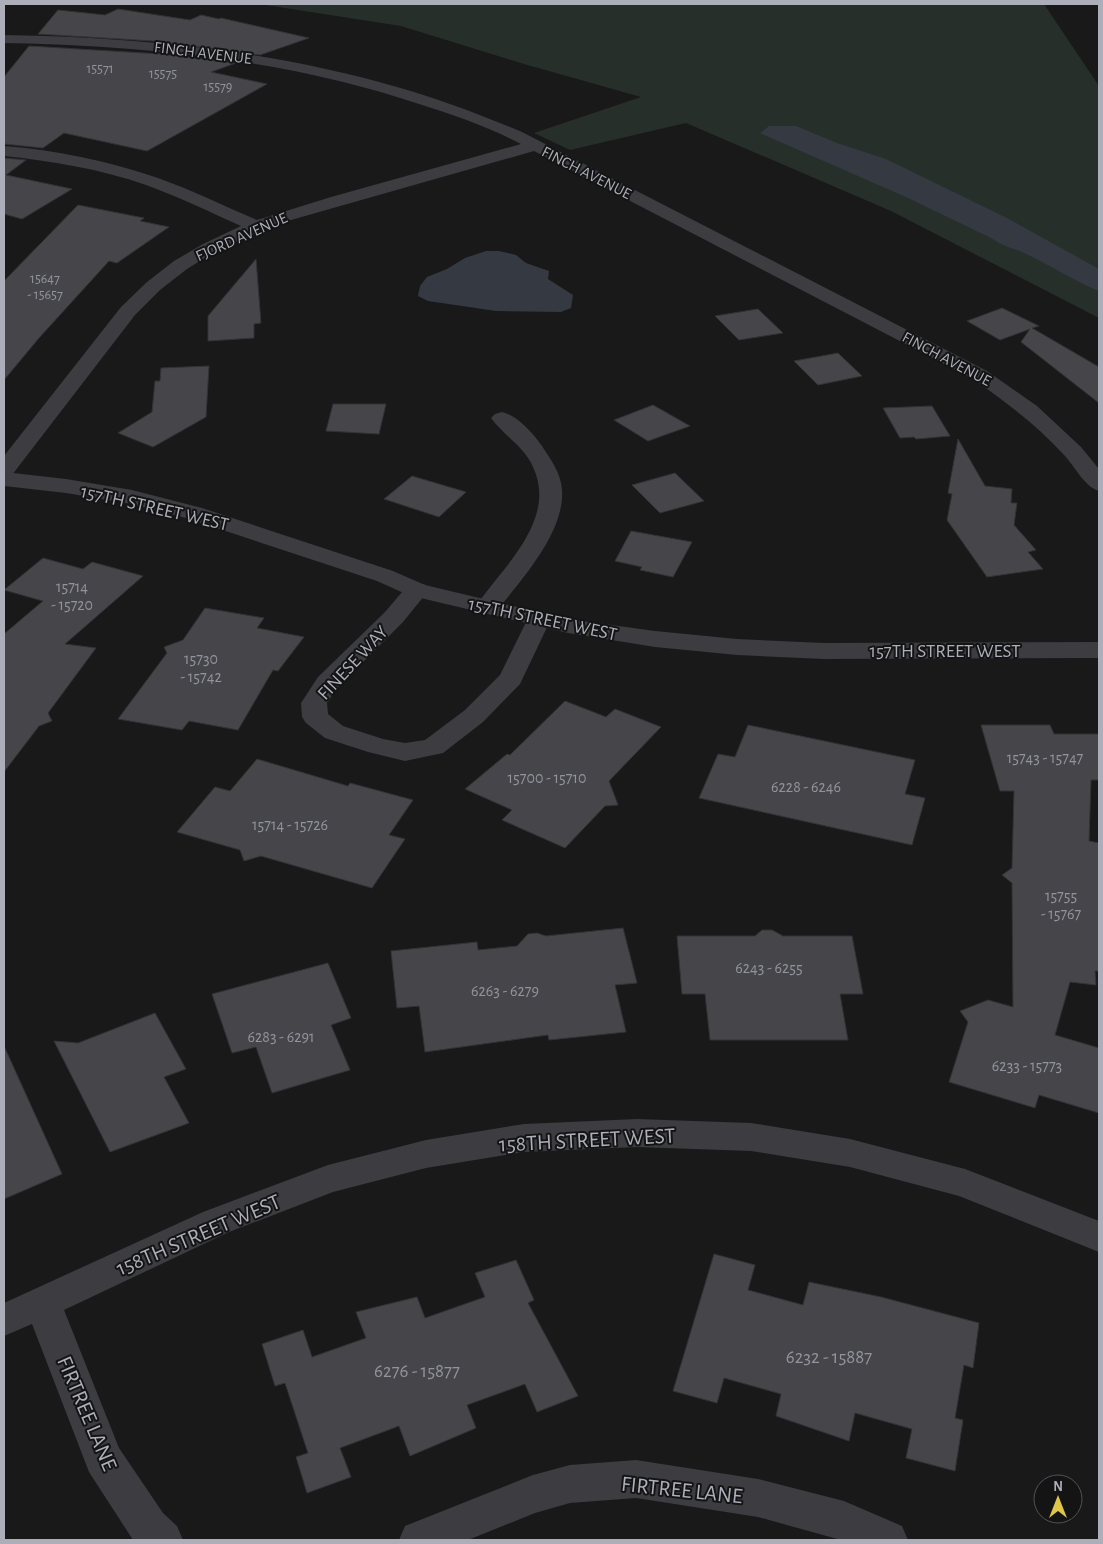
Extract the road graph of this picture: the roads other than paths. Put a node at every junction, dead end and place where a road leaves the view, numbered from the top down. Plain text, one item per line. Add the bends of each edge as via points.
1 (4, 39) edge
2 (536, 145) junction
3 (4, 151) edge
4 (256, 226) junction
5 (502, 418) dead end
6 (4, 470) edge
7 (4, 479) edge
8 (1099, 484) edge
9 (417, 590) junction
10 (487, 607) junction
11 (539, 619) junction
12 (1099, 650) edge
13 (1099, 1236) edge
14 (43, 1303) junction
15 (4, 1320) edge
16 (162, 1540) edge
17 (420, 1540) edge
18 (887, 1540) edge

1 - 2 street, FINCH AVENUE via 148,45 320,71 428,100
2 - 4 street, FJORD AVENUE
2 - 8 street, FINCH AVENUE via 980,375 1048,424 1080,457
3 - 4 street via 62,158 122,171
4 - 6 street, FJORD AVENUE via 196,254 144,293
5 - 10 street via 534,447 549,480 551,498 541,535
7 - 9 street, 157TH STREET WEST via 66,486 194,513 376,573
9 - 10 street, 157TH STREET WEST
9 - 11 street, FINESE WAY via 327,683 314,703 315,717 334,732 405,752 433,747 474,716 511,678
10 - 11 street, 157TH STREET WEST
11 - 12 street, 157TH STREET WEST via 646,638 737,647 824,651
13 - 14 street, 158TH STREET WEST via 965,1183 850,1153 741,1137 637,1133 524,1138 426,1154 328,1179 216,1222
14 - 15 street, 158TH STREET WEST
14 - 16 street, FIRTREE LANE via 103,1459 148,1527
17 - 18 street, FIRTREE LANE via 534,1494 570,1484 636,1480 758,1498 844,1520

